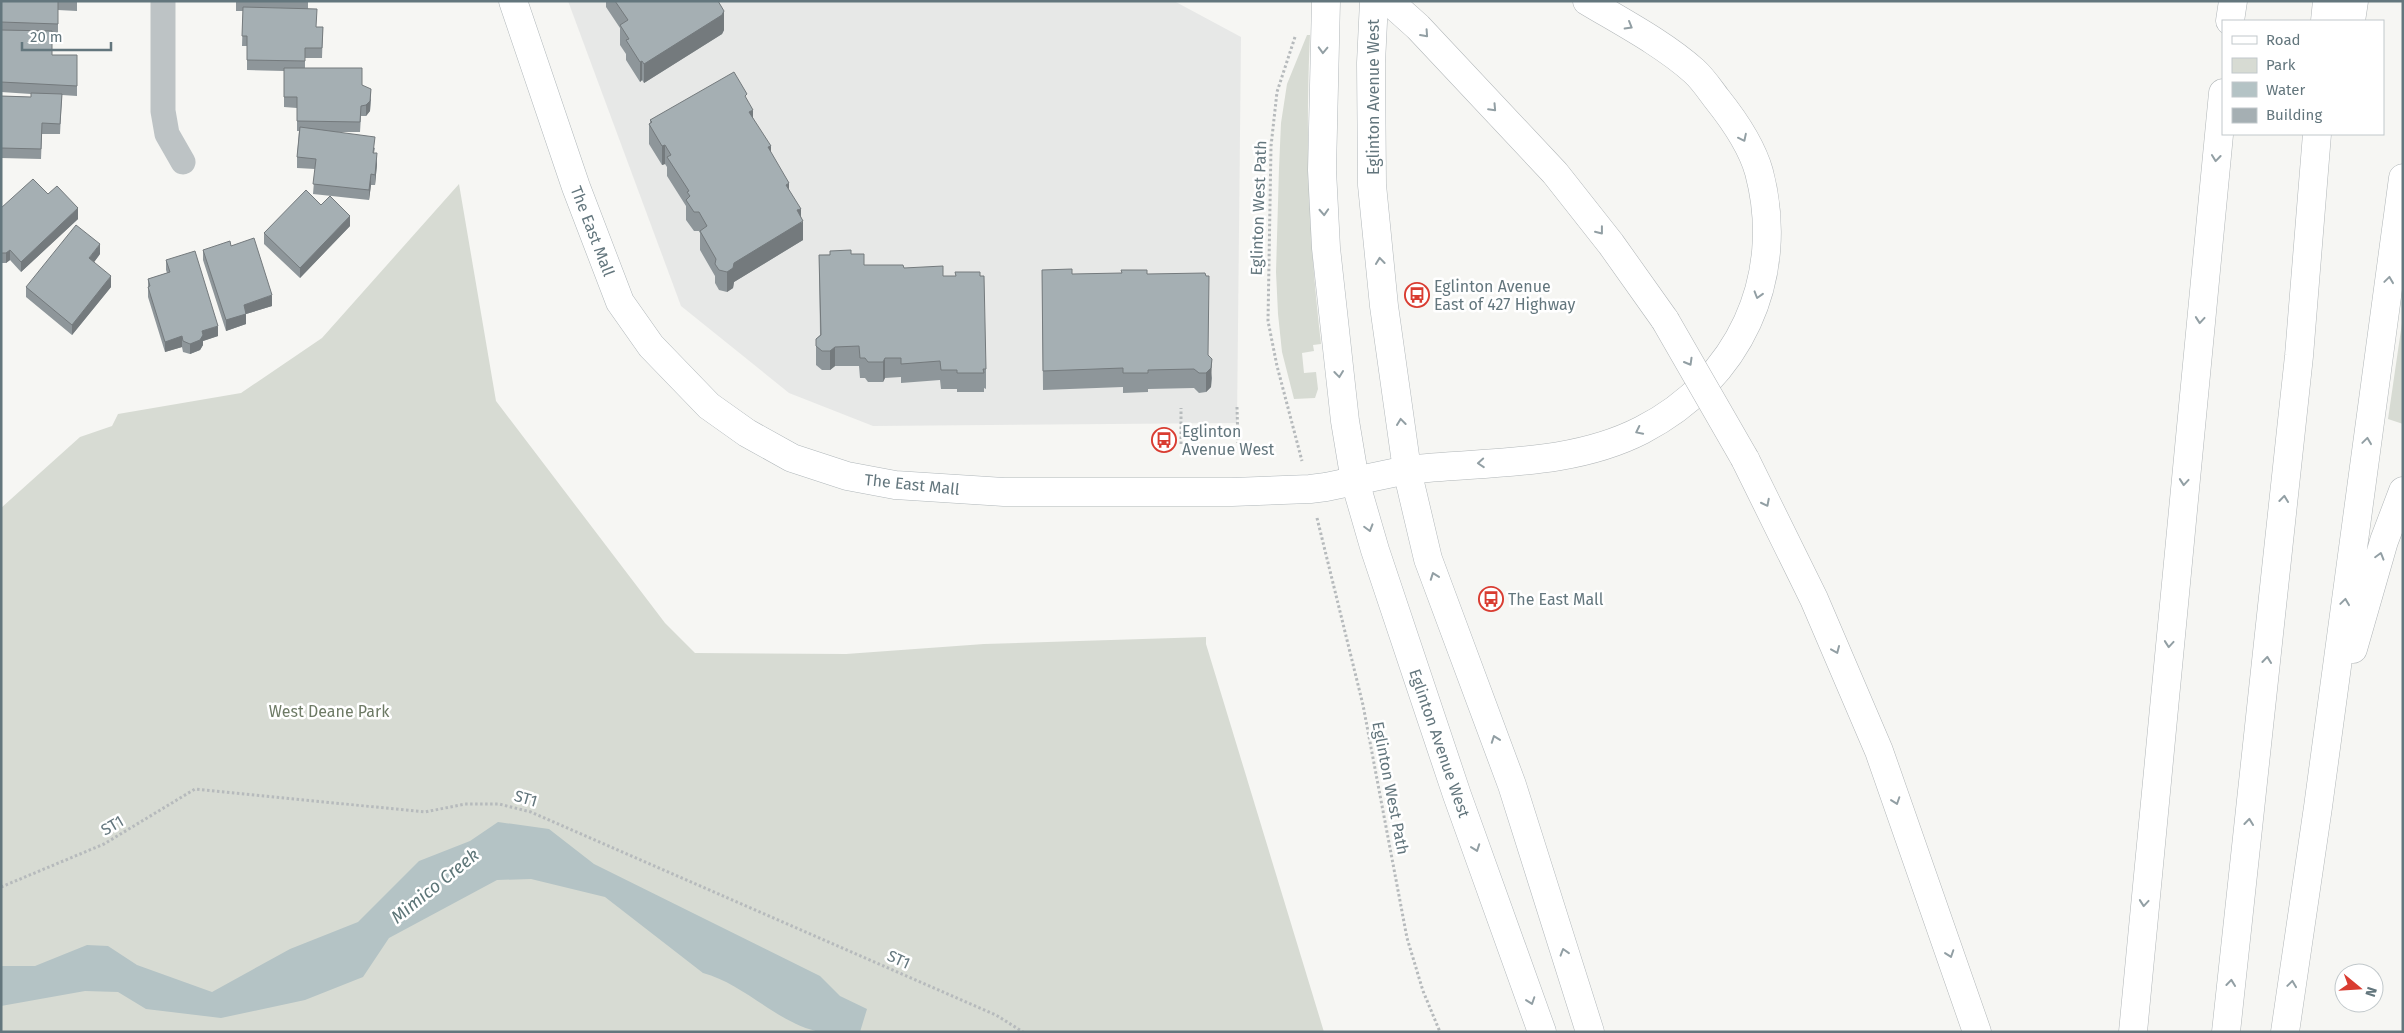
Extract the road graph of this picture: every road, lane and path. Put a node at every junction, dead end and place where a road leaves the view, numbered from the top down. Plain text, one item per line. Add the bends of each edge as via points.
1 (163, 1) edge
2 (513, 1) edge
3 (1326, 1) edge
4 (1374, 1) edge
5 (1389, 1) edge
6 (1587, 1) edge
7 (2233, 1) edge
8 (2327, 1) edge
9 (2354, 1) edge
10 (2230, 20) edge
11 (2326, 20) edge
12 (2351, 20) edge
13 (1297, 32) dead end
14 (2222, 103) edge
15 (2317, 135) edge
16 (2334, 135) edge
17 (183, 162) dead end
18 (2403, 178) edge
19 (2300, 356) junction
20 (1287, 405) dead end
21 (1237, 406) dead end
22 (1181, 408) dead end
23 (1238, 443) dead end
24 (1181, 444) dead end
25 (1407, 470) junction
26 (1355, 481) junction
27 (2403, 491) edge
28 (1326, 547) dead end
29 (2318, 807) junction
30 (1, 887) edge
31 (1023, 1032) edge
32 (1440, 1032) edge
33 (1542, 1032) edge
34 (1590, 1032) edge
35 (1977, 1032) edge
36 (2133, 1032) edge
37 (2226, 1032) edge
38 (2285, 1032) edge

1 - 17 street via 163,110 166,134
2 - 26 main road, The East Mall via 576,186 620,302 650,346 710,406 747,433 792,458 847,476 896,485 1004,492 1232,492 1326,488
3 -> 26 main road, Eglinton Avenue West via 1322,170 1326,248
25 -> 4 main road, Eglinton Avenue West via 1384,306 1372,186
5 -> 35 main road, bridge via 1418,27 1555,173 1611,244 1665,320 1745,459 1814,599 1878,751
6 -> 25 main road, The East Mall via 1638,31 1695,72 1734,121 1759,171 1767,229 1764,275 1750,320 1716,374 1680,405 1642,430 1585,452
7 - 10 main road
8 - 11 main road
9 - 12 main road
13 - 20 path, Eglinton West Path via 1277,92 1269,210 1268,321
14 -> 36 main road
15 - 19 main road
16 - 19 main road
29 -> 18 main road
37 -> 19 main road
21 - 23 path
22 - 24 path
25 - 26 main road, The East Mall
34 -> 25 main road, Eglinton Avenue West via 1512,785 1428,559
26 -> 33 main road, Eglinton Avenue West via 1457,795
29 -> 27 main road via 2348,667 2384,541
28 - 32 path, Eglinton West Path via 1363,705 1407,938
38 -> 29 main road
30 - 31 path, ST1 via 104,844 195,790 425,812 465,804 508,806 531,812 987,1011

